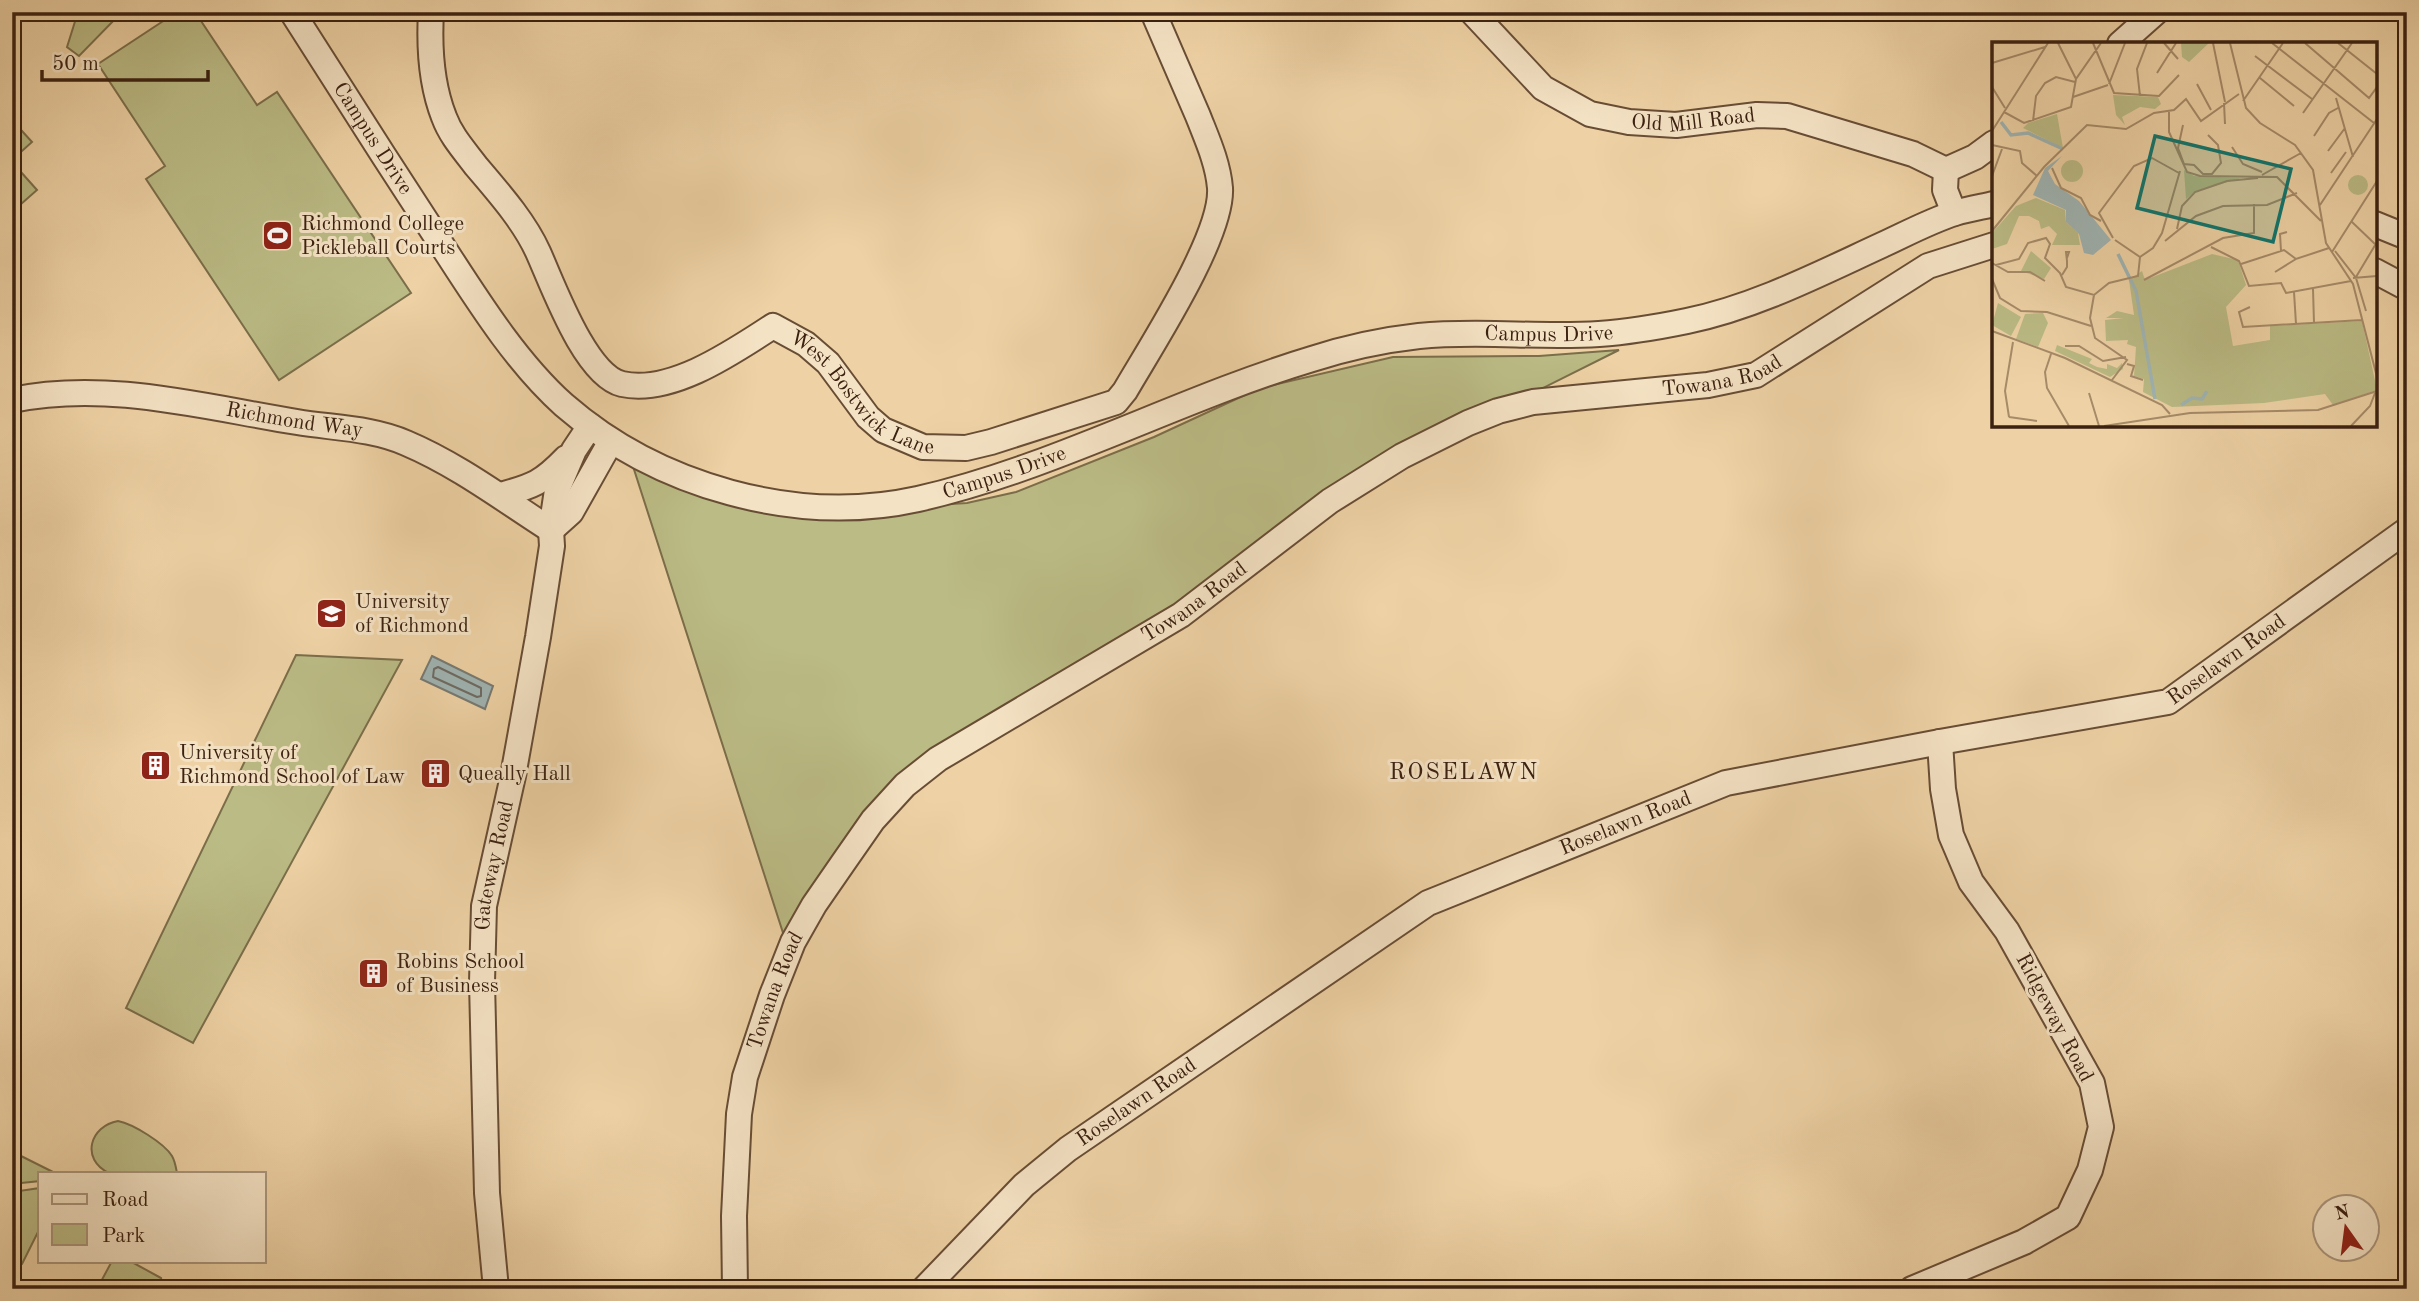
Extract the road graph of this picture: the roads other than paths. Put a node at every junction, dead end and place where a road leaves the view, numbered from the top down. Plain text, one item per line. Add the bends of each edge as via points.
1 (292, 12) edge
2 (431, 12) edge
3 (1153, 12) edge
4 (1472, 12) edge
5 (2156, 12) edge
6 (2122, 42) edge
7 (1992, 144) edge
8 (1946, 170) junction
9 (1992, 204) edge
10 (1954, 214) junction
11 (2377, 225) edge
12 (1911, 231) junction
13 (2407, 237) edge
14 (1992, 246) edge
15 (1928, 266) junction
16 (2377, 272) edge
17 (2407, 288) edge
18 (12, 400) edge
19 (1116, 402) junction
20 (590, 426) junction
21 (1102, 437) junction
22 (611, 441) junction
23 (574, 450) junction
24 (501, 495) junction
25 (551, 530) junction
26 (2407, 530) edge
27 (1940, 742) junction
28 (496, 1289) edge
29 (734, 1289) edge
30 (924, 1289) edge
31 (1912, 1289) edge

1 - 20 street, Campus Drive via 489,317 551,391
2 - 19 street, West Bostwick Lane via 434,82 445,120 537,249 581,343 608,377 639,386 666,382 715,362 773,327 806,344 828,363 883,430 923,447 966,448
3 - 19 street via 1206,136 1217,168 1220,200 1209,238 1192,272
4 - 8 street, Old Mill Road via 1544,88 1590,114 1676,125 1787,116 1913,154
5 - 6 street
7 - 8 street
8 - 10 street via 1945,190
9 - 10 street
10 - 12 street
11 - 13 street
12 - 15 street
12 - 21 street, Campus Drive via 1767,296 1694,320 1600,334 1475,333 1374,344 1313,358
14 - 15 street, Towana Road
15 - 29 street, Towana Road via 1756,375 1708,385 1533,402 1468,423 1402,456 1330,501 1181,615 938,759 905,785 873,820 814,905 772,995 739,1114
16 - 17 street
18 - 24 street, Richmond Way via 77,393 179,400 373,432 430,454
19 - 21 street
20 - 22 street, Campus Drive
20 - 23 street, Gateway Road
21 - 22 street, Campus Drive via 915,500 830,507 796,505 720,489 650,462
22 - 25 street via 571,512
23 - 24 street, Gateway Road via 535,485
23 - 25 street, Gateway Road via 557,490
24 - 25 street, Richmond Way
25 - 28 street, Gateway Road via 531,679 483,923 487,1193
26 - 27 street, Roselawn Road via 2168,702
27 - 30 street, Roselawn Road via 1726,783 1427,903 1068,1149 1024,1185
27 - 31 street, Ridgeway Road via 1942,789 1951,835 1971,881 2007,932 2092,1083 2101,1127 2091,1170 2068,1217 2024,1242

